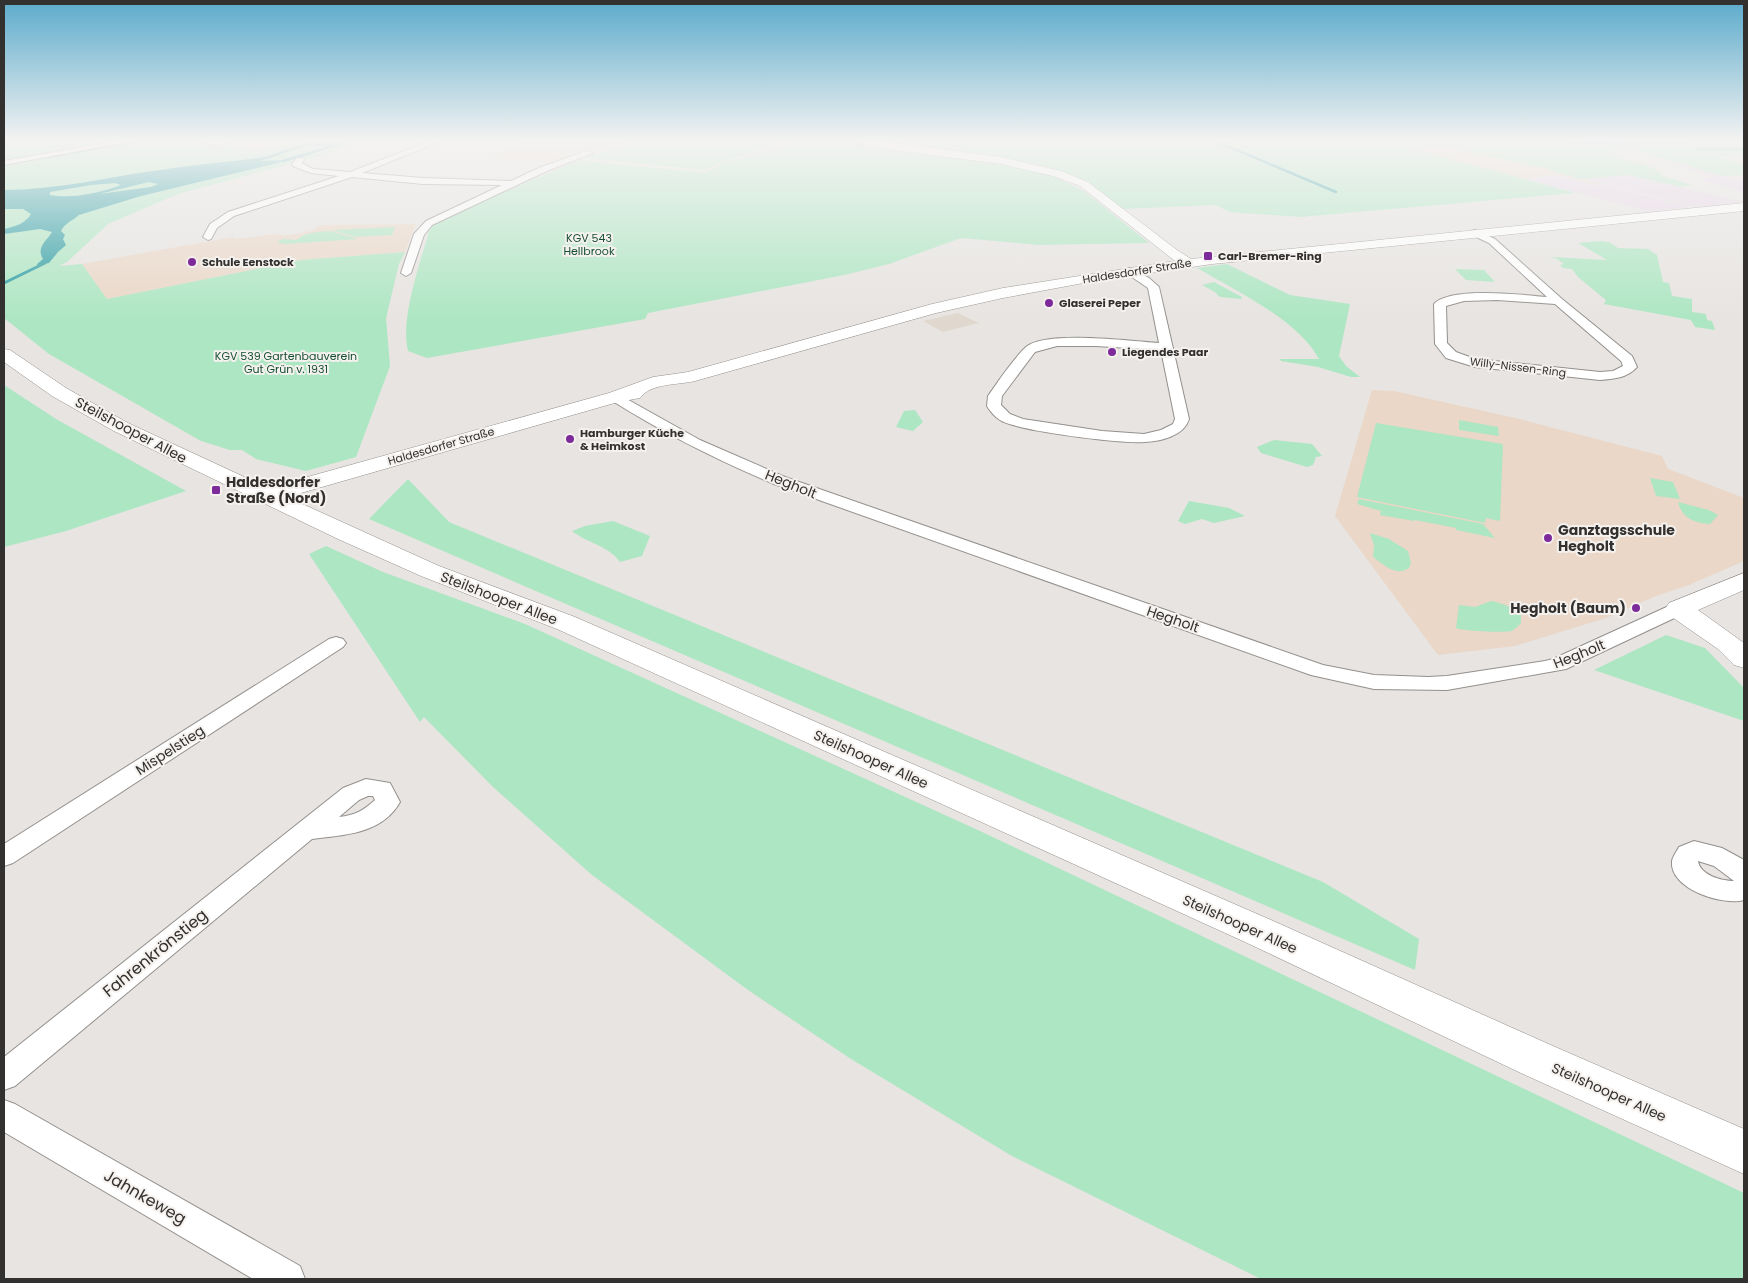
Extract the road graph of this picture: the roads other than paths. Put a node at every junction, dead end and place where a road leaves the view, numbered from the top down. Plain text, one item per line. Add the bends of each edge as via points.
1 (274, 200) edge
2 (478, 200) edge
3 (1104, 200) edge
4 (1744, 206) edge
5 (1725, 208) junction
6 (1744, 214) edge
7 (1475, 233) junction
8 (208, 237) dead end
9 (1188, 263) junction
10 (1130, 271) junction
11 (406, 273) dead end
12 (1558, 301) junction
13 (1166, 347) junction
14 (4, 354) edge
15 (616, 397) junction
16 (266, 496) junction
17 (1744, 581) edge
18 (1678, 609) junction
19 (336, 643) dead end
20 (1744, 659) edge
21 (306, 831) dead end
22 (4, 856) edge
23 (1744, 875) edge
24 (1744, 890) edge
25 (4, 1076) edge
26 (4, 1115) edge
27 (1744, 1152) edge
28 (287, 1279) edge

1 - 8 street via 231,214 215,225
2 - 11 street via 429,223 419,234
3 - 9 street
4 - 5 street, Haldesdorfer Straße
5 - 6 street
5 - 7 street, Haldesdorfer Straße
7 - 9 street, Haldesdorfer Straße
7 - 12 street, Willy-Nissen-Ring via 1492,241
9 - 10 street, Haldesdorfer Straße
10 - 13 street via 1153,287
10 - 15 street, Haldesdorfer Straße via 940,307 857,328 653,390
12 - 12 street, Willy-Nissen-Ring via 1446,300 1440,304 1441,344 1451,355 1475,363 1600,376 1616,375 1630,367 1627,359
13 - 13 street via 1182,422 1178,428 1165,434 1128,438 1026,425 1005,417 994,406 995,396 1031,349 1037,346 1066,343
14 - 16 street, Steilshooper Allee via 59,392 121,427
15 - 16 street, Haldesdorfer Straße
15 - 18 street, Hegholt via 672,431 793,486 1318,670 1374,682 1447,683 1559,664
16 - 27 street, Steilshooper Allee via 422,568 566,623
17 - 18 street, Hegholt
18 - 20 street
19 - 22 street, Mispelstieg
21 - 25 street, Fahrenkrönstieg
23 - 24 street via 1730,862 1710,853 1694,852 1685,859 1687,869 1704,884 1726,892
26 - 28 street, Jahnkeweg

